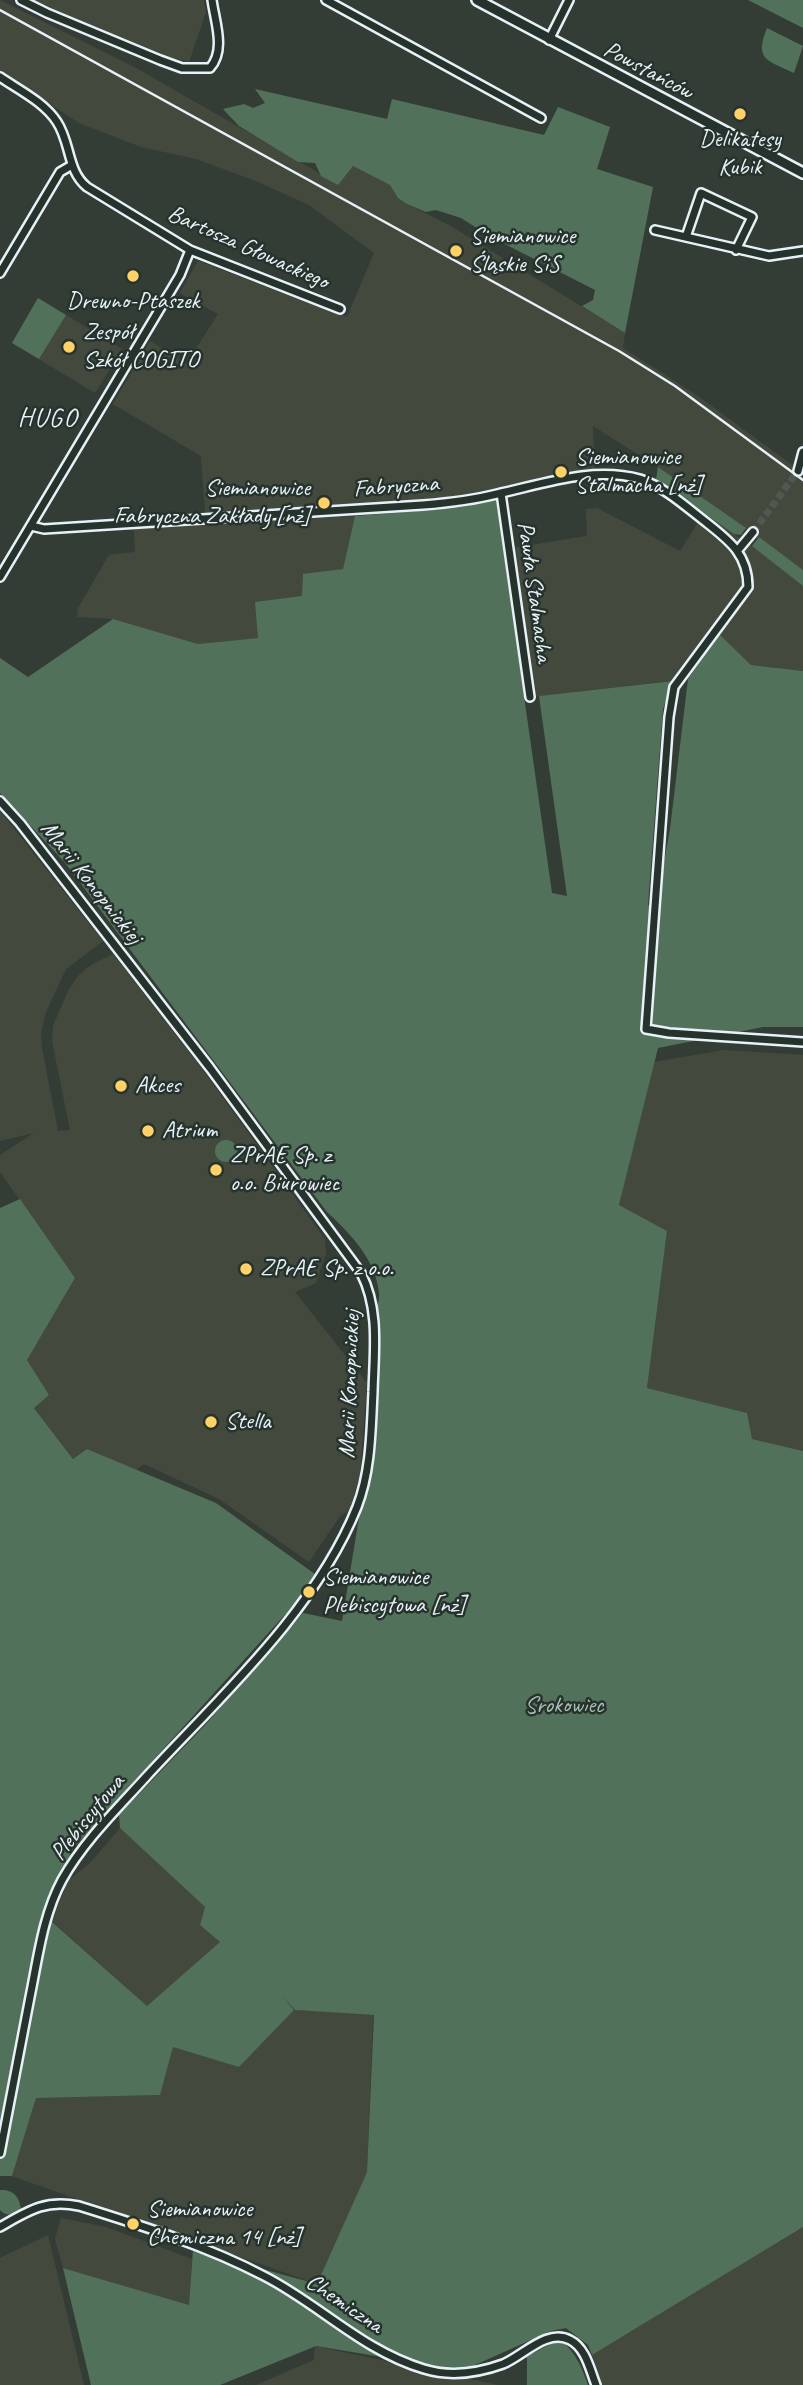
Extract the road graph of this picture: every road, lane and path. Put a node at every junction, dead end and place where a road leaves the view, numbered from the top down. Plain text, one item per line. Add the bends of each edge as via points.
1 (21, 0) edge
2 (212, 0) edge
3 (326, 0) edge
4 (477, 0) edge
5 (569, 0) edge
6 (550, 40) junction
7 (0, 77) edge
8 (541, 118) dead end
9 (72, 165) junction
10 (803, 173) edge
11 (655, 230) dead end
12 (686, 237) junction
13 (190, 250) junction
14 (736, 250) junction
15 (803, 251) edge
16 (0, 273) edge
17 (341, 309) dead end
18 (803, 452) edge
19 (798, 471) dead end
20 (501, 493) junction
21 (32, 526) junction
22 (753, 532) tunnel mouth
23 (738, 550) junction
24 (0, 577) edge
25 (530, 697) dead end
26 (0, 801) edge
27 (803, 1042) edge
28 (211, 1707) joint
29 (0, 2153) edge
30 (2, 2223) edge
31 (596, 2385) edge

1 - 2 street via 182,68 210,68 217,60
3 - 8 street
4 - 6 street, Powstańców
5 - 6 street
6 - 10 street, Powstańców
7 - 9 street, Bartosza Głowackiego via 57,121
9 - 13 street, Bartosza Głowackiego via 87,187
9 - 16 street via 60,172
11 - 12 street
12 - 14 street
12 - 14 street via 701,193 752,217
13 - 17 street, Bartosza Głowackiego
13 - 21 street via 180,275
14 - 15 street via 769,256
18 - 19 street
20 - 21 street, Fabryczna via 423,505 44,529
20 - 23 street, Fabryczna via 547,481 627,476 670,495
20 - 25 street, Pawła Stalmacha
21 - 24 street
22 - 23 street
23 - 27 street via 747,587 674,687 646,1029
26 - 28 street, Marii Konopnickiej via 210,1068 361,1273 371,1296 375,1332 371,1446 358,1506 319,1577 282,1630
28 - 29 street, Plebiscytowa via 104,1824 62,1881 44,1928
30 - 31 street, Chemiczna via 47,2204 79,2206 219,2255 264,2276 373,2347 429,2371 466,2373 505,2363 542,2341 562,2337 581,2350

